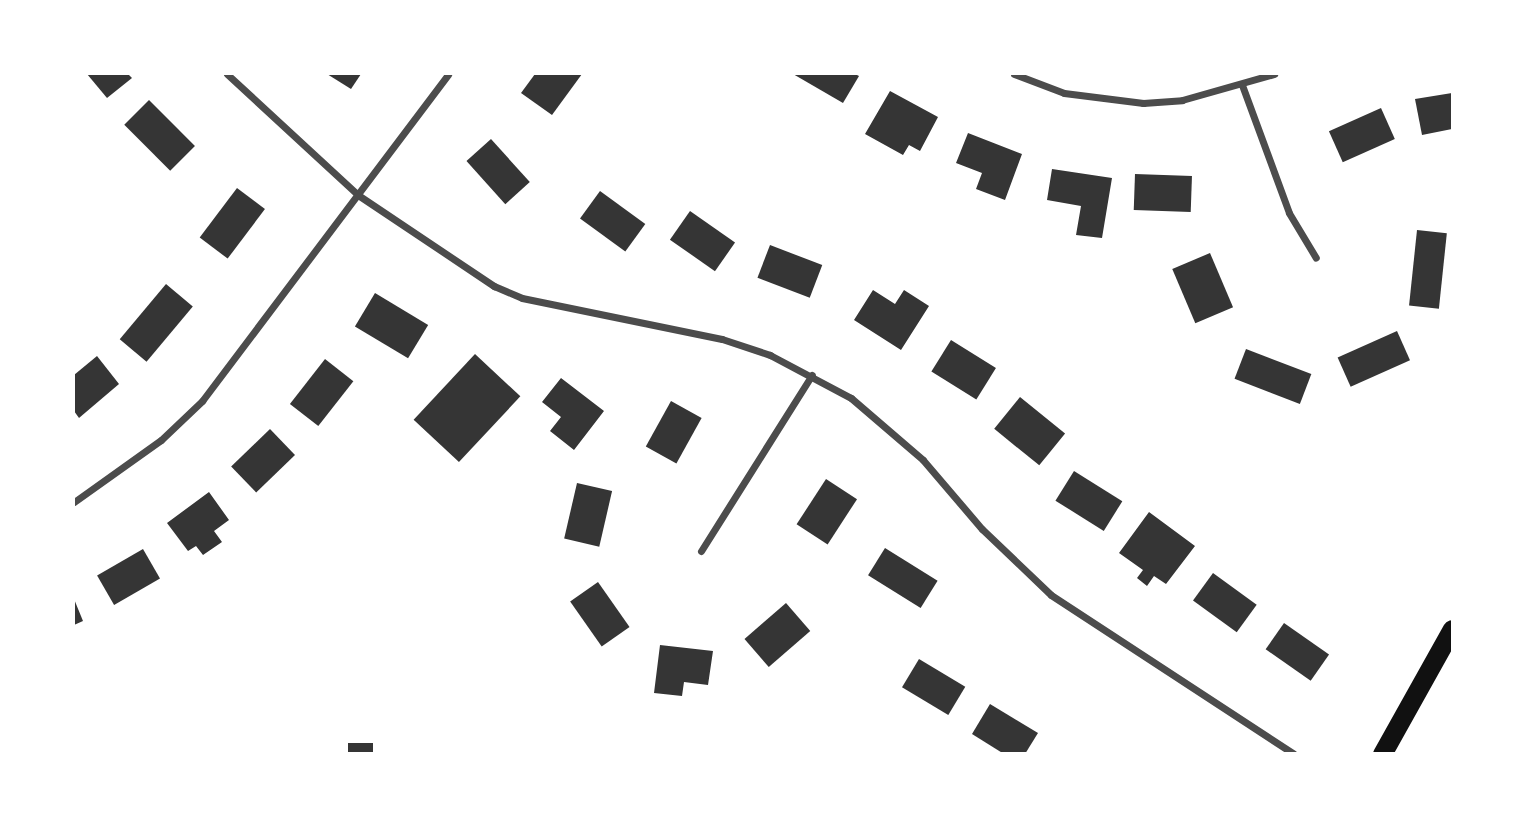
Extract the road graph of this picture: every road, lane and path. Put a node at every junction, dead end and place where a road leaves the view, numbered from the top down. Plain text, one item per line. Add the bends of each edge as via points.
1 (227, 74) edge
2 (448, 74) edge
3 (1014, 74) edge
4 (1274, 74) edge
5 (1242, 85) junction
6 (358, 195) junction
7 (1316, 258) dead end
8 (812, 375) junction
9 (74, 502) edge
10 (701, 551) dead end
11 (1452, 629) edge
12 (1294, 754) edge
13 (1382, 754) edge

1 - 6 street
2 - 6 street
3 - 5 street via 1064,93 1143,103 1182,100
4 - 5 street
5 - 7 street via 1289,213
6 - 8 street via 494,286 522,298 722,339
6 - 9 street via 202,401 161,440
8 - 10 street
8 - 12 street via 882,421 923,460 1018,568 1051,595
11 - 13 highway

